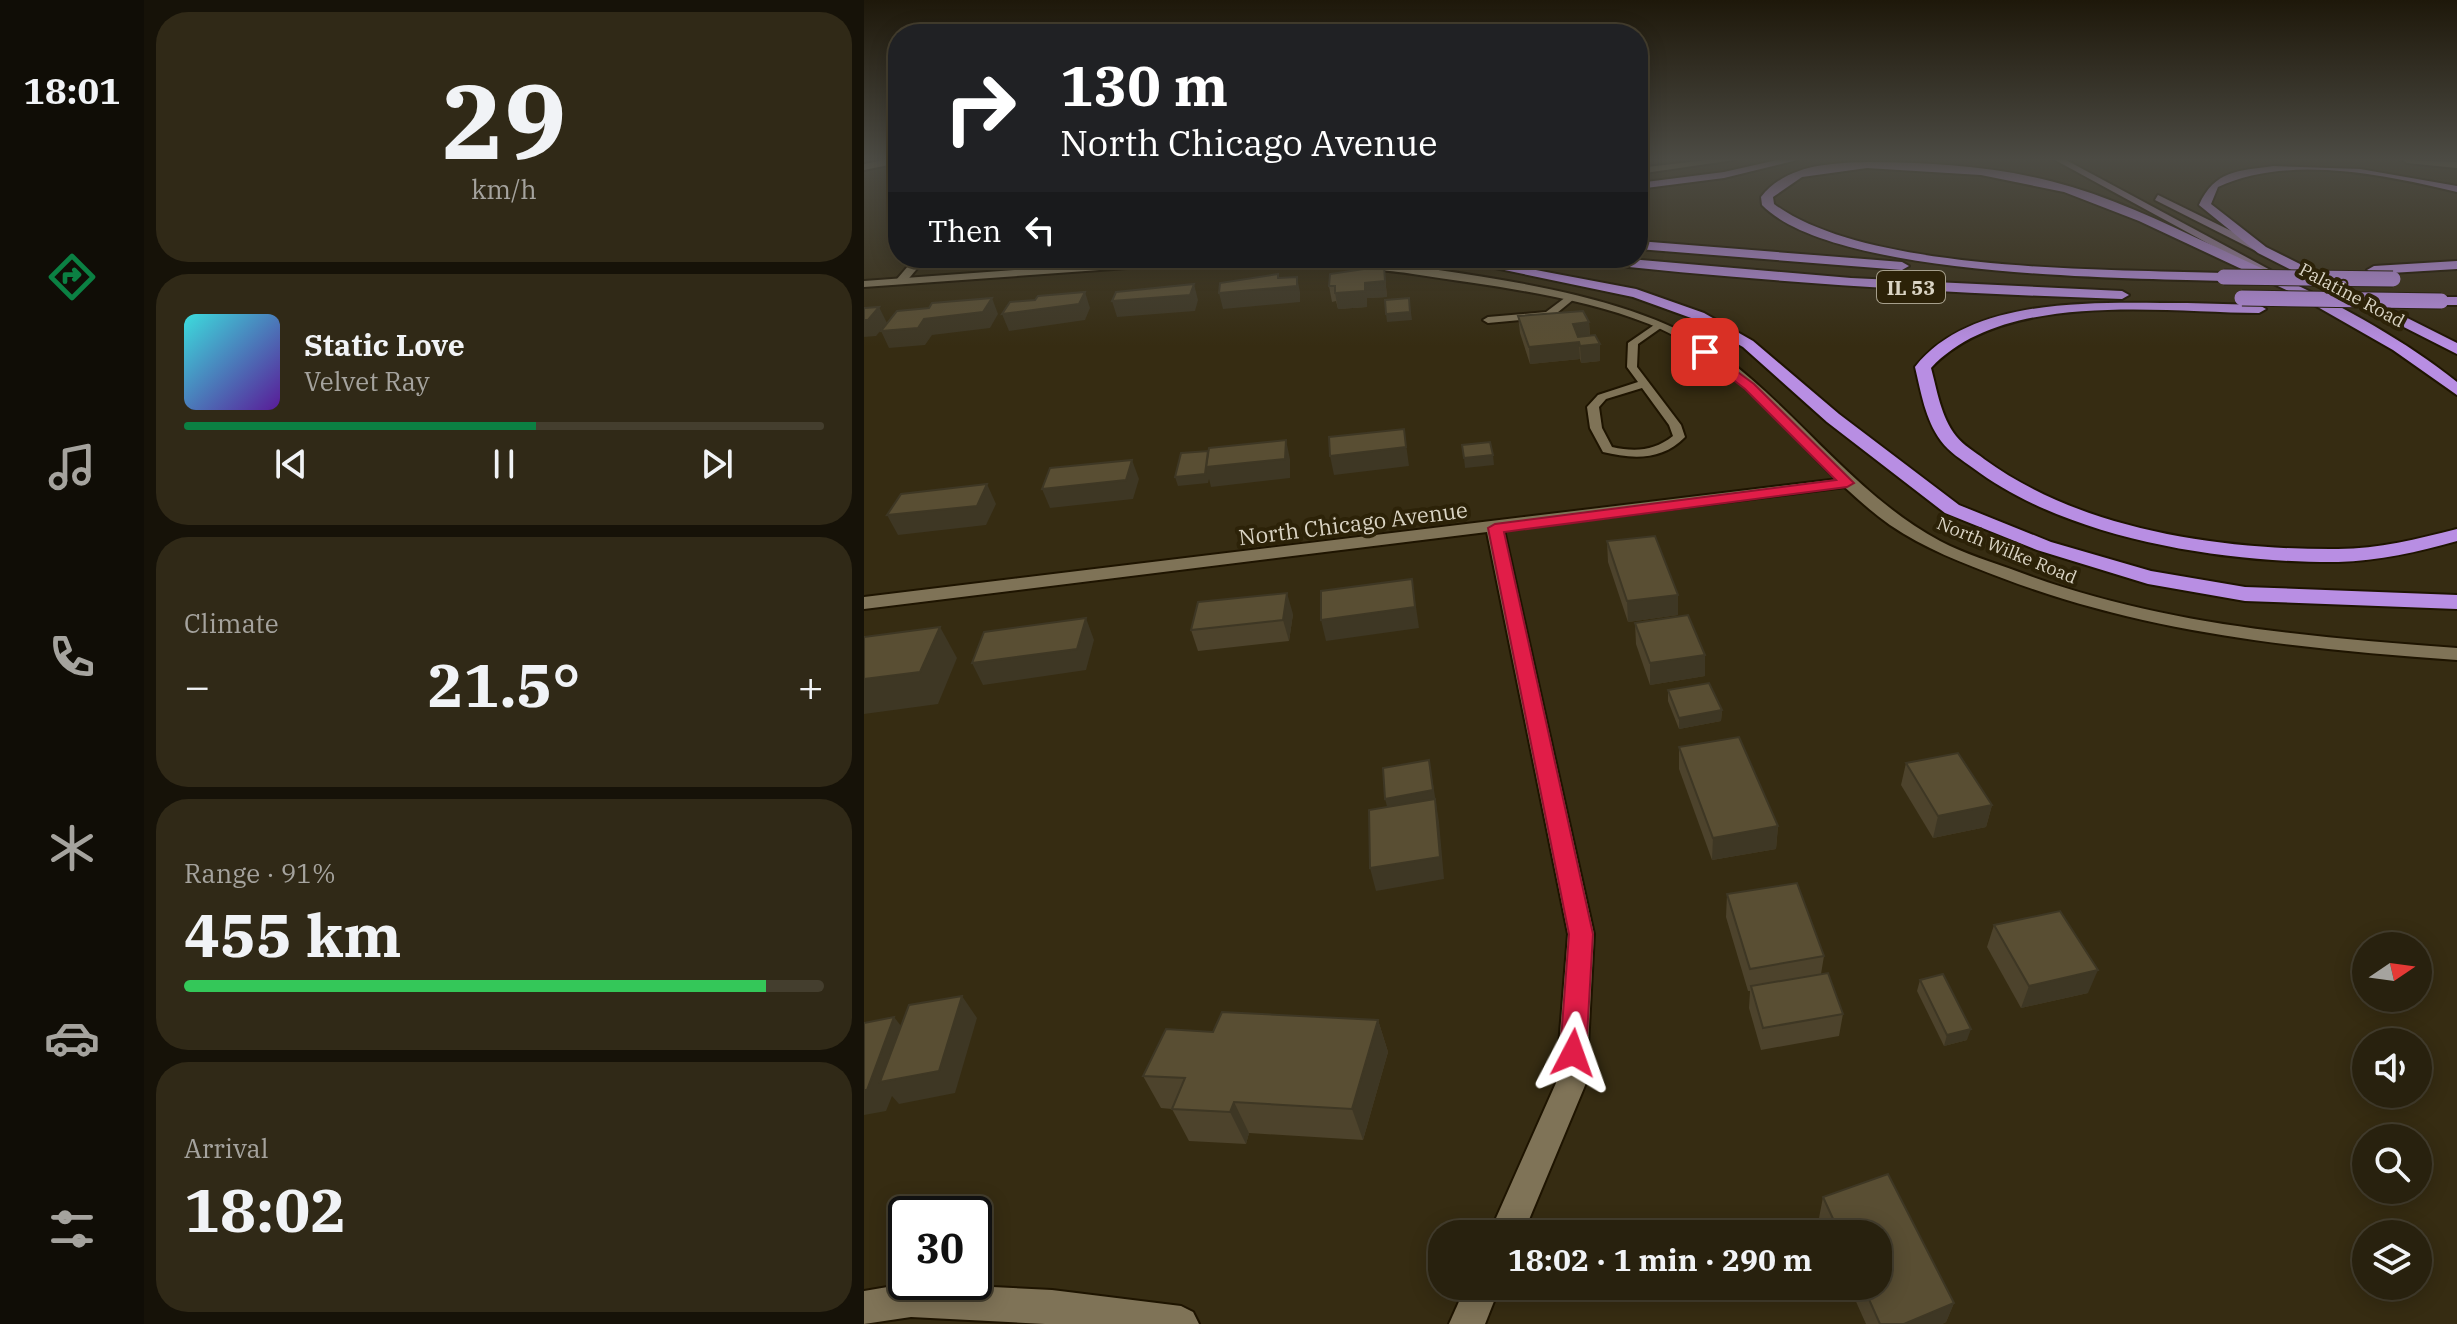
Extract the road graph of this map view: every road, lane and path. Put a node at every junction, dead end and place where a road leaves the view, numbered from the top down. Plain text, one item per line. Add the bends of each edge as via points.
1 (1788, 222) edge
2 (2149, 222) edge
3 (2174, 222) edge
4 (2205, 222) edge
5 (2226, 222) edge
6 (1648, 246) edge
7 (2262, 250) junction
8 (1648, 265) edge
9 (2457, 265) edge
10 (912, 268) edge
11 (1084, 268) edge
12 (1398, 268) edge
13 (1505, 268) edge
14 (2079, 272) junction
15 (2224, 277) junction
16 (2457, 278) edge
17 (901, 281) junction
18 (864, 284) edge
19 (2305, 292) junction
20 (2348, 296) junction
21 (1569, 299) junction
22 (2449, 301) edge
23 (1488, 320) dead end
24 (1660, 325) junction
25 (2457, 342) edge
26 (2457, 349) edge
27 (2457, 374) edge
28 (1644, 384) junction
29 (2457, 390) edge
30 (1847, 483) junction
31 (1495, 528) junction
32 (2457, 535) edge
33 (2457, 602) edge
34 (864, 603) edge
35 (2457, 654) edge
36 (1512, 1220) edge
37 (1477, 1300) edge
38 (864, 1308) edge
39 (1181, 1324) edge
40 (1467, 1324) edge

1 - 14 highway via 1843,240 1923,256
2 - 19 highway
3 - 19 main road, Palatine Road
4 - 7 main road, Palatine Road
5 - 7 highway
6 - 14 highway, IL 53 via 1863,264
7 - 20 highway, Palatine Road
8 - 20 highway, IL 53, bridge via 1925,288 2242,298
9 - 15 highway, bridge
10 - 17 street
11 - 17 street
12 - 21 street, North Wilke Road
13 - 33 highway via 1636,293 1699,316 1748,344 1833,418 1952,509 2044,546 2148,577 2245,594
14 - 15 highway, IL 53
15 - 16 highway, IL 53, bridge
17 - 18 street
19 - 27 highway, Palatine Road
19 - 29 highway via 2437,372
20 - 22 highway, IL 53, bridge
20 - 25 highway
20 - 26 highway, Palatine Road
20 - 32 highway, bridge via 2259,309 2026,315 1951,340 1923,367 1931,403 1952,443 1996,477 2058,505 2144,532 2267,553 2326,556
21 - 23 lane via 1549,315
21 - 24 street, North Wilke Road
24 - 28 lane via 1633,343 1632,367
24 - 30 street, North Wilke Road via 1682,335 1749,386
28 - 28 lane via 1679,437 1665,449 1632,456 1607,449 1593,407 1602,397
30 - 31 street, North Chicago Avenue
30 - 35 street, North Wilke Road via 1931,543 2031,585 2130,616 2291,643
31 - 34 street, North Chicago Avenue
31 - 36 street via 1581,934 1571,1083
37 - 40 street
38 - 39 street via 911,1300 1037,1306

